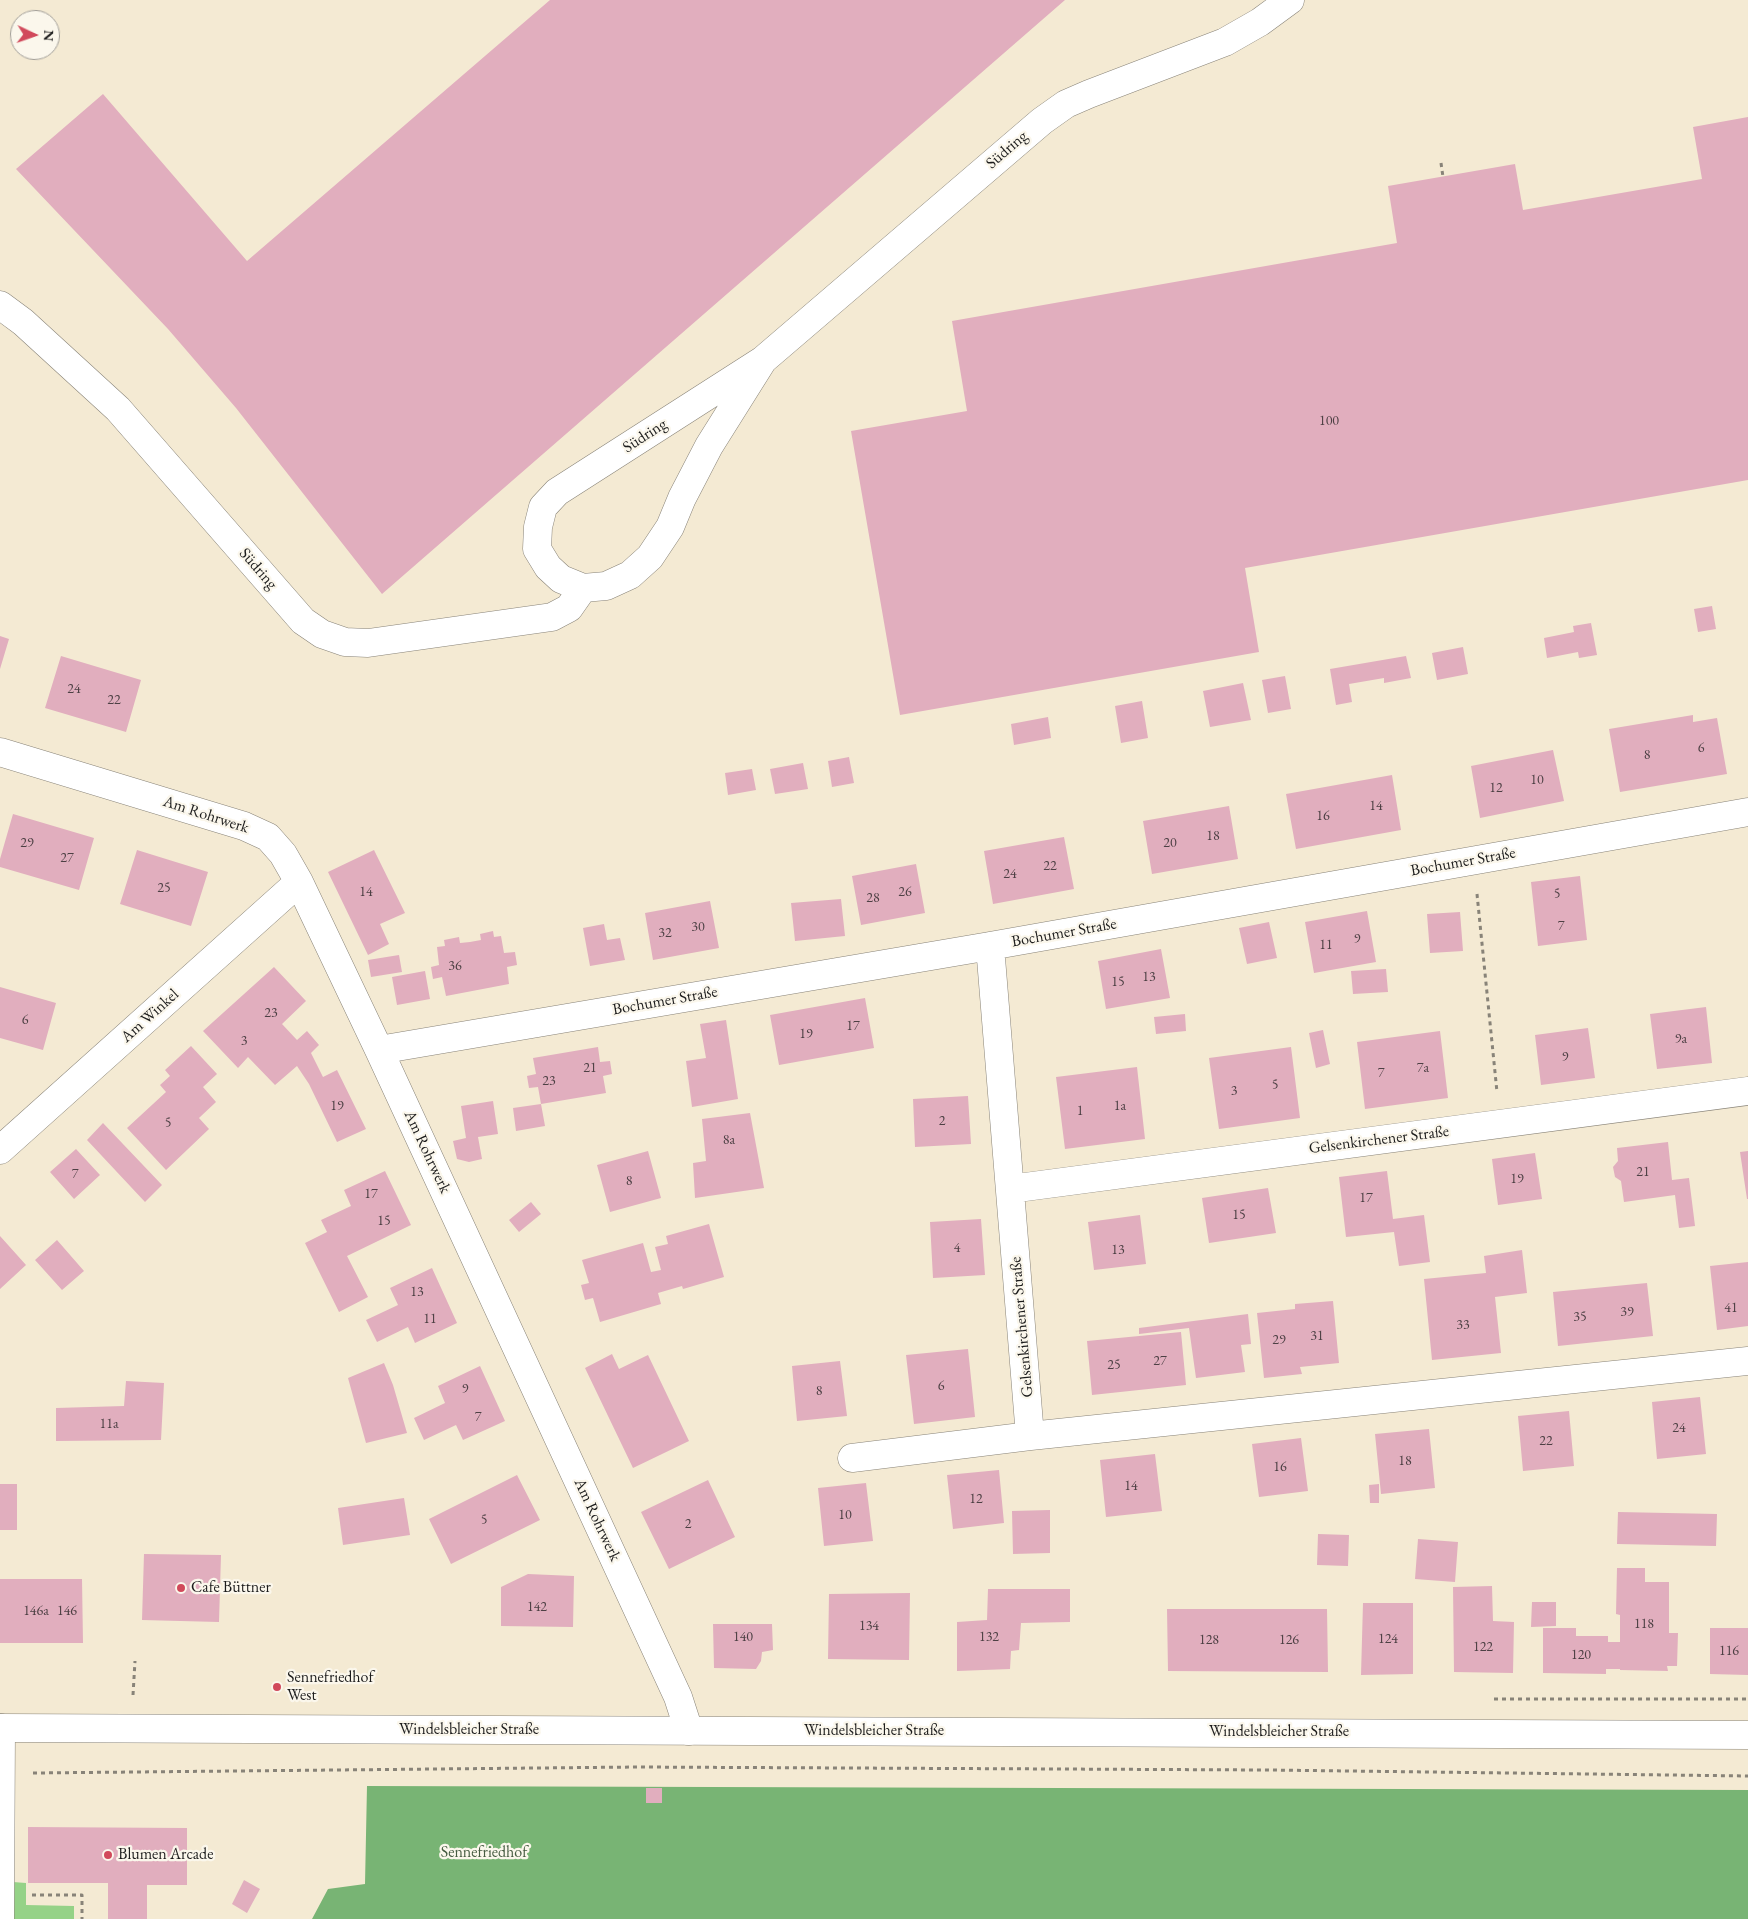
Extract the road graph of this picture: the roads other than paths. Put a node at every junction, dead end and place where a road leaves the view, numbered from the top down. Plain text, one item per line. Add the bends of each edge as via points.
1 (1290, 0) edge
2 (0, 305) edge
3 (763, 360) junction
4 (583, 588) junction
5 (0, 752) edge
6 (1748, 812) edge
7 (299, 882) junction
8 (990, 946) junction
9 (379, 1050) junction
10 (1748, 1091) edge
11 (0, 1150) edge
12 (1010, 1188) junction
13 (1748, 1361) edge
14 (1030, 1436) junction
15 (852, 1458) dead end
16 (0, 1728) edge
17 (689, 1731) junction
18 (1748, 1735) edge
19 (1, 1774) edge
20 (0, 1919) edge

1 - 3 street, Südring via 1225,42 1089,94 1042,120
2 - 4 street, Südring via 118,409 303,621 322,634 345,642 368,643 552,617 569,608
3 - 4 street, Südring via 709,446 670,527 650,557 630,575 606,586
3 - 4 street, Südring via 568,484 543,507 537,548 561,579
5 - 7 street, Am Rohrwerk via 244,826 268,837 283,854
6 - 8 street, Bochumer Straße
7 - 9 street, Am Rohrwerk
7 - 11 street, Am Winkel
8 - 9 street, Bochumer Straße
8 - 12 street, Gelsenkirchener Straße
9 - 17 street, Am Rohrwerk via 674,1688
10 - 12 street, Gelsenkirchener Straße
12 - 14 street, Gelsenkirchener Straße
13 - 14 street
14 - 15 street
16 - 17 street, Windelsbleicher Straße
16 - 19 street
17 - 18 street, Windelsbleicher Straße
19 - 20 street

